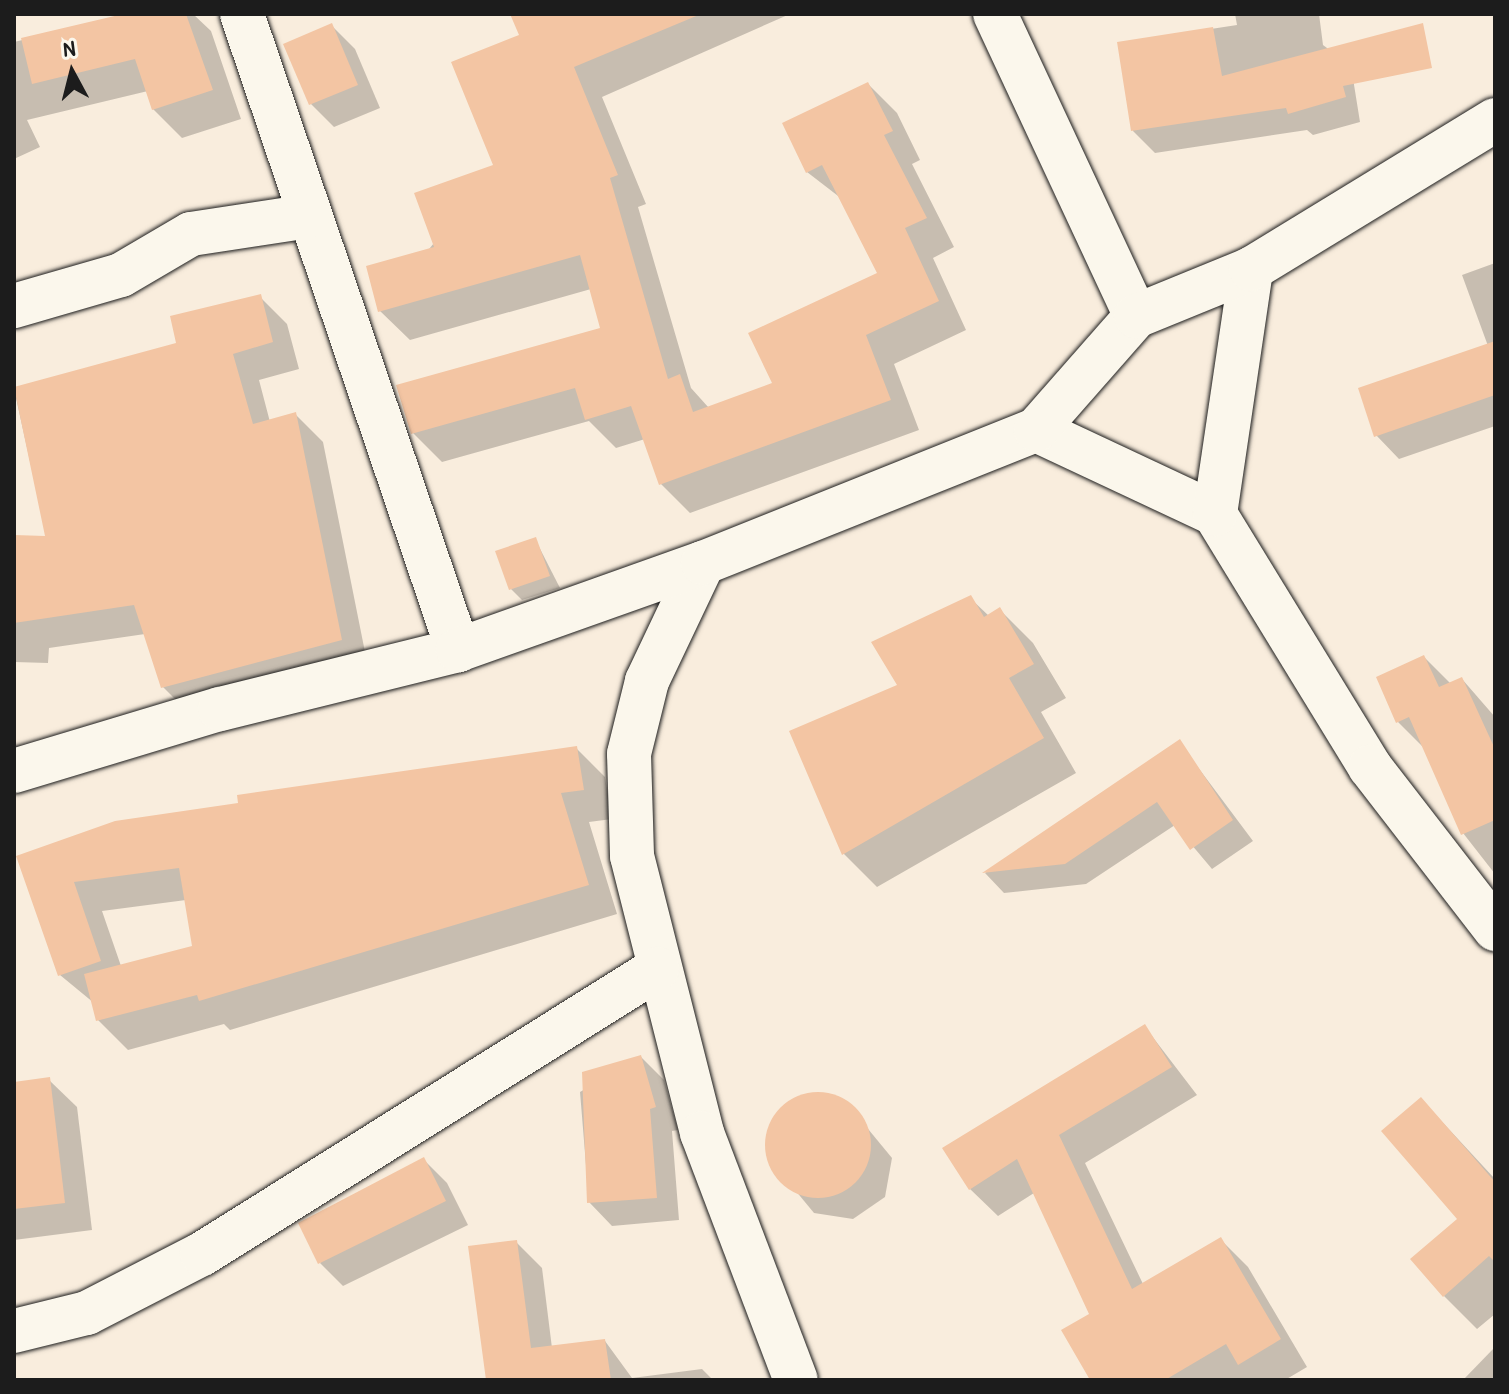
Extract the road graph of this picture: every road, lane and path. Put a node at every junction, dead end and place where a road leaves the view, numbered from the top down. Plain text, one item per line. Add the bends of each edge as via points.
1 (242, 14) edge
2 (995, 14) edge
3 (1495, 120) edge
4 (308, 216) junction
5 (1251, 269) junction
6 (14, 306) edge
7 (1136, 316) junction
8 (1036, 430) junction
9 (1215, 514) junction
10 (703, 563) junction
11 (458, 650) junction
12 (14, 771) edge
13 (1495, 929) edge
14 (657, 969) junction
15 (14, 1331) edge
16 (796, 1380) edge

1 - 4 street
2 - 7 street
3 - 5 street
4 - 6 street via 191,234 121,275
4 - 11 street
5 - 7 street
5 - 9 street
7 - 8 street
8 - 9 street
8 - 10 street
9 - 13 street via 1370,767
10 - 11 street
10 - 14 street via 647,681 629,754 632,856
11 - 12 street via 220,709
14 - 15 street via 202,1254 87,1313
14 - 16 street via 702,1133

